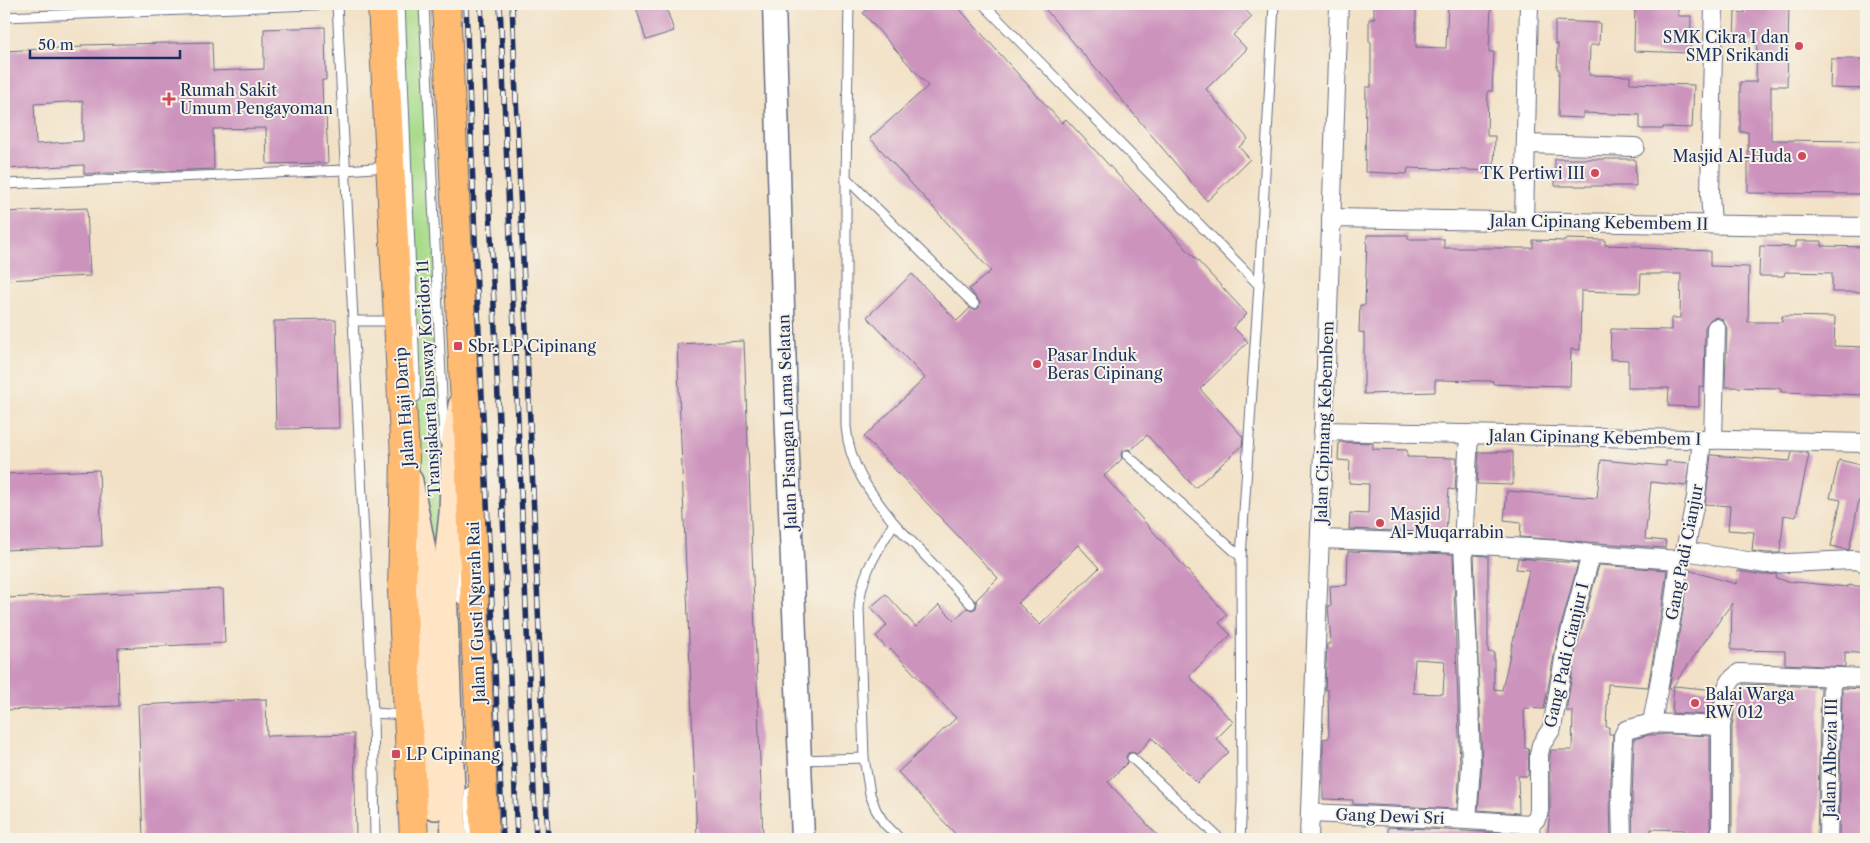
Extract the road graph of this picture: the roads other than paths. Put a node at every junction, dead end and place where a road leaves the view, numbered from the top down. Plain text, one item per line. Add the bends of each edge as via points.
1 (337, 4) edge
2 (382, 4) edge
3 (400, 4) edge
4 (424, 4) edge
5 (446, 4) edge
6 (774, 4) edge
7 (849, 4) edge
8 (983, 4) edge
9 (1274, 4) edge
10 (1339, 4) edge
11 (1529, 4) edge
12 (1714, 4) edge
13 (4, 18) edge
14 (1526, 144) junction
15 (1635, 147) dead end
16 (390, 166) junction
17 (345, 170) junction
18 (846, 178) junction
19 (4, 184) edge
20 (1331, 218) junction
21 (1524, 221) junction
22 (1712, 224) junction
23 (1866, 227) edge
24 (1259, 284) junction
25 (974, 304) dead end
26 (353, 321) junction
27 (398, 321) junction
28 (1716, 328) dead end
29 (464, 386) junction
30 (416, 408) dead end
31 (1324, 431) junction
32 (1468, 434) junction
33 (1707, 440) junction
34 (1866, 443) edge
35 (1127, 455) dead end
36 (411, 466) junction
37 (416, 503) junction
38 (452, 513) junction
39 (894, 523) junction
40 (1320, 539) junction
41 (1463, 544) junction
42 (1591, 554) junction
43 (1682, 556) junction
44 (1241, 557) junction
45 (1866, 564) edge
46 (412, 578) dead end
47 (971, 604) dead end
48 (462, 613) dead end
49 (416, 676) dead end
50 (1832, 677) junction
51 (1866, 678) edge
52 (373, 713) junction
53 (408, 715) junction
54 (1652, 723) junction
55 (1721, 726) junction
56 (864, 758) junction
57 (1132, 758) dead end
58 (800, 760) junction
59 (469, 782) dead end
60 (1310, 813) junction
61 (1468, 820) junction
62 (444, 827) edge
63 (1531, 832) edge
64 (375, 839) edge
65 (414, 839) edge
66 (421, 839) edge
67 (471, 839) edge
68 (486, 839) edge
69 (803, 839) edge
70 (900, 839) edge
71 (1220, 839) edge
72 (1240, 839) edge
73 (1308, 839) edge
74 (1622, 839) edge
75 (1721, 839) edge
76 (1828, 839) edge

1 - 13 lane
1 - 17 lane
2 - 16 main road, Jalan Haji Darip
3 - 30 lane, Transjakarta Busway Koridor 11
4 - 38 lane, Transjakarta Busway Koridor 11 via 446,472
5 - 29 main road, Jalan Haji Darip
6 - 58 street, Jalan Pisangan Lama Selatan
7 - 18 lane
8 - 24 lane
9 - 24 lane
10 - 20 street, Jalan Cipinang Kebembem
11 - 14 street
12 - 22 street
14 - 15 street
14 - 21 street
16 - 17 lane
16 - 27 main road, Jalan Haji Darip
17 - 19 lane
17 - 26 lane
18 - 25 lane
18 - 39 lane via 847,439 866,487
20 - 21 street, Jalan Cipinang Kebembem II
20 - 31 street, Jalan Cipinang Kebembem
21 - 22 street, Jalan Cipinang Kebembem II
22 - 23 street, Jalan Cipinang Kebembem II
24 - 44 lane
26 - 27 lane
26 - 52 lane
27 - 36 main road, Jalan Haji Darip
28 - 33 street, Gang Padi Cianjur
29 - 38 main road, Jalan Haji Darip via 454,443
29 - 68 main road, Jalan I Gusti Ngurah Rai
31 - 32 street, Jalan Cipinang Kebembem I
31 - 40 street, Jalan Cipinang Kebembem
32 - 33 street, Jalan Cipinang Kebembem I
32 - 41 street
33 - 34 street, Jalan Cipinang Kebembem I
33 - 43 street, Gang Padi Cianjur
35 - 44 lane
36 - 37 main road, Jalan Haji Darip
36 - 53 main road via 402,557
37 - 46 lane, Transjakarta Busway Koridor 11
37 - 62 main road, Jalan Haji Darip via 423,550
38 - 48 lane, Transjakarta Busway Koridor 11
38 - 62 main road, Jalan Haji Darip via 444,589
39 - 47 lane
39 - 56 lane via 869,566 861,588
40 - 41 street
40 - 60 street, Jalan Cipinang Kebembem
41 - 42 street
41 - 61 street via 1471,766
42 - 43 street
42 - 63 street, Gang Padi Cianjur I via 1566,648 1552,728 1540,746 1539,812
43 - 45 street via 1766,564 1852,560
43 - 54 street, Gang Padi Cianjur
44 - 72 lane
49 - 66 lane
50 - 51 street
50 - 55 street via 1739,674 1727,686
50 - 76 street, Jalan Albezia III
52 - 53 lane
52 - 64 lane
53 - 65 main road
54 - 55 street
54 - 74 street via 1626,730 1623,736
55 - 75 street
56 - 58 lane
56 - 70 lane via 876,810
57 - 71 lane
58 - 69 street, Jalan Pisangan Lama Selatan
59 - 67 lane
60 - 61 street, Gang Dewi Sri
60 - 73 street, Jalan Cipinang Kebembem
61 - 63 street, Gang Dewi Sri

